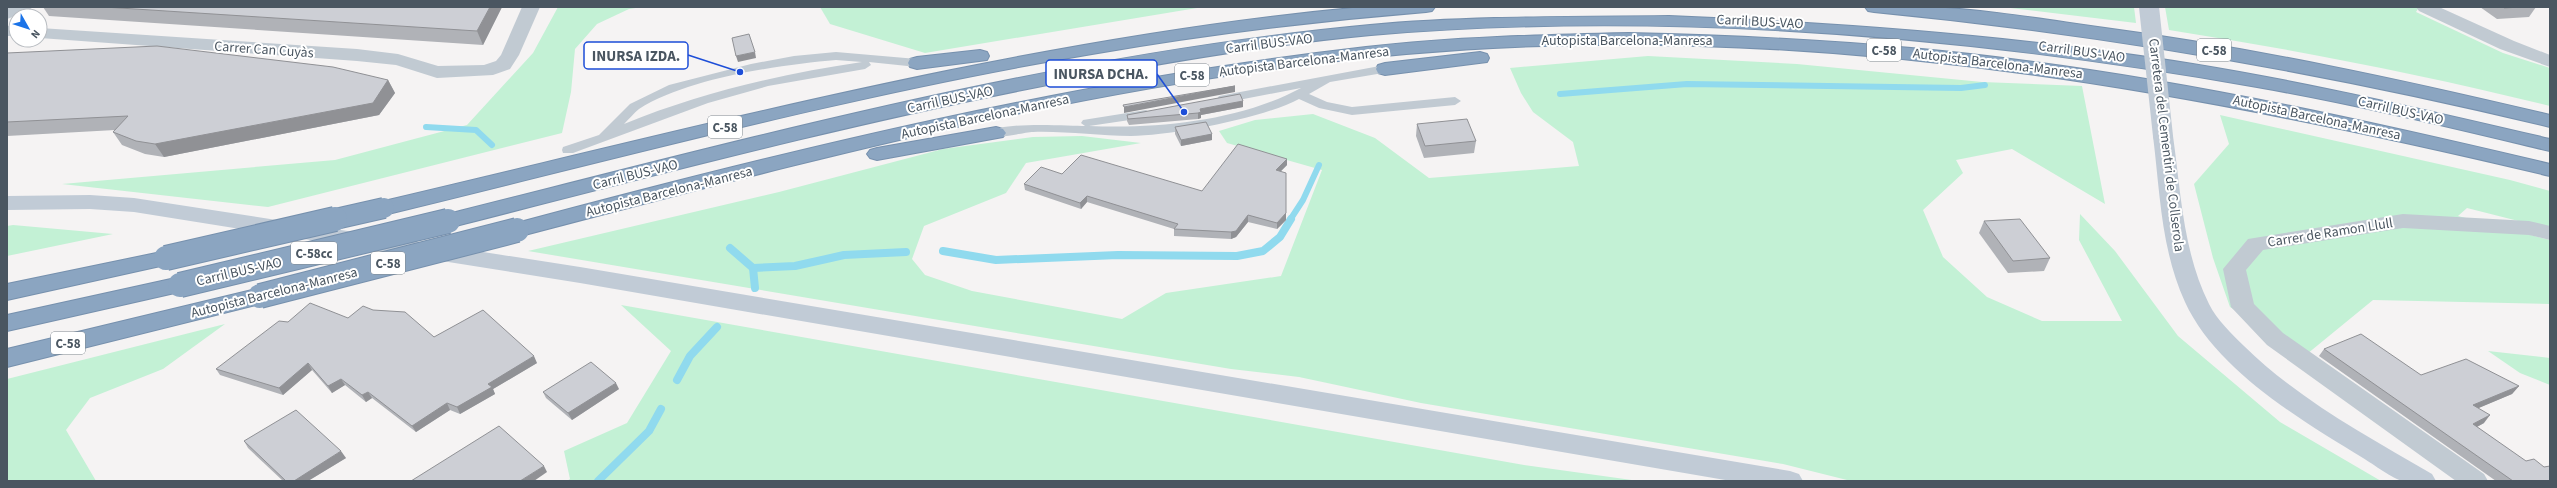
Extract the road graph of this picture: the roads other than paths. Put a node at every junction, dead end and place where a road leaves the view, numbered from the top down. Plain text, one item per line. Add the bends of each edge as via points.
1 (23, 7) edge
2 (531, 7) edge
3 (1426, 7) edge
4 (1874, 7) edge
5 (2149, 7) edge
6 (2425, 7) edge
7 (7, 14) edge
8 (48, 34) edge
9 (1734, 40) junction
10 (1067, 53) junction
11 (2550, 61) edge
12 (885, 62) junction
13 (917, 63) joint
14 (1385, 69) joint
15 (1327, 79) junction
16 (1299, 94) junction
17 (1212, 101) edge
18 (1455, 101) dead end
19 (1160, 111) edge
20 (2550, 121) edge
21 (1033, 128) junction
22 (996, 133) joint
23 (604, 138) junction
24 (2550, 146) edge
25 (568, 150) joint
26 (2550, 170) edge
27 (661, 192) junction
28 (7, 203) edge
29 (2550, 233) edge
30 (220, 246) junction
31 (7, 292) edge
32 (7, 322) edge
33 (7, 358) edge
34 (1790, 481) edge
35 (2423, 481) edge
36 (2475, 481) edge

1 - 7 street
2 - 8 street, Carrer Can Cuyàs via 510,56 503,65 486,71 437,72 398,60 357,55
3 - 10 highway, C-58 via 1334,14 1192,32
4 - 20 highway, C-58 via 2054,25 2216,50 2397,85
5 - 35 main road, Carretera del Cementiri de Collserola, bridge via 2176,236 2183,265 2204,314 2222,337 2257,371 2304,408 2353,441
6 - 11 street via 2507,45
9 - 14 highway via 1526,54
9 - 26 highway, Autopista Barcelona-Manresa / C-58 via 1937,54 2100,76 2327,118
9 - 27 highway, Autopista Barcelona-Manresa / C-58 via 1593,39 1488,43 1391,50 1244,67 946,123
10 - 13 highway via 999,55
10 - 30 highway, C-58, bridge via 888,89
12 - 13 lane
12 - 23 lane via 835,69 700,101
12 - 23 lane via 836,56 794,60 673,88 634,108
14 - 15 lane
15 - 16 lane
15 - 17 lane
16 - 18 lane via 1323,105 1352,111
16 - 21 lane via 1284,102 1167,129 1132,132
19 - 21 lane via 1109,121
21 - 22 lane
22 - 27 highway
23 - 25 lane
24 - 32 highway, Carril BUS-VAO / C-58cc, bridge via 2319,92 2184,66 1991,37 1783,21 1674,17 1507,21 1371,30 1177,55 911,107 180,285
25 - 30 highway, bridge via 441,180
27 - 33 highway, Autopista Barcelona-Manresa / C-58, bridge via 260,296
28 - 34 main road via 90,202 134,205 256,223 612,280
29 - 36 street, Carrer de Ramon Llull via 2529,228 2403,221 2256,244 2234,269 2243,307 2275,339
30 - 31 highway, C-58, bridge

